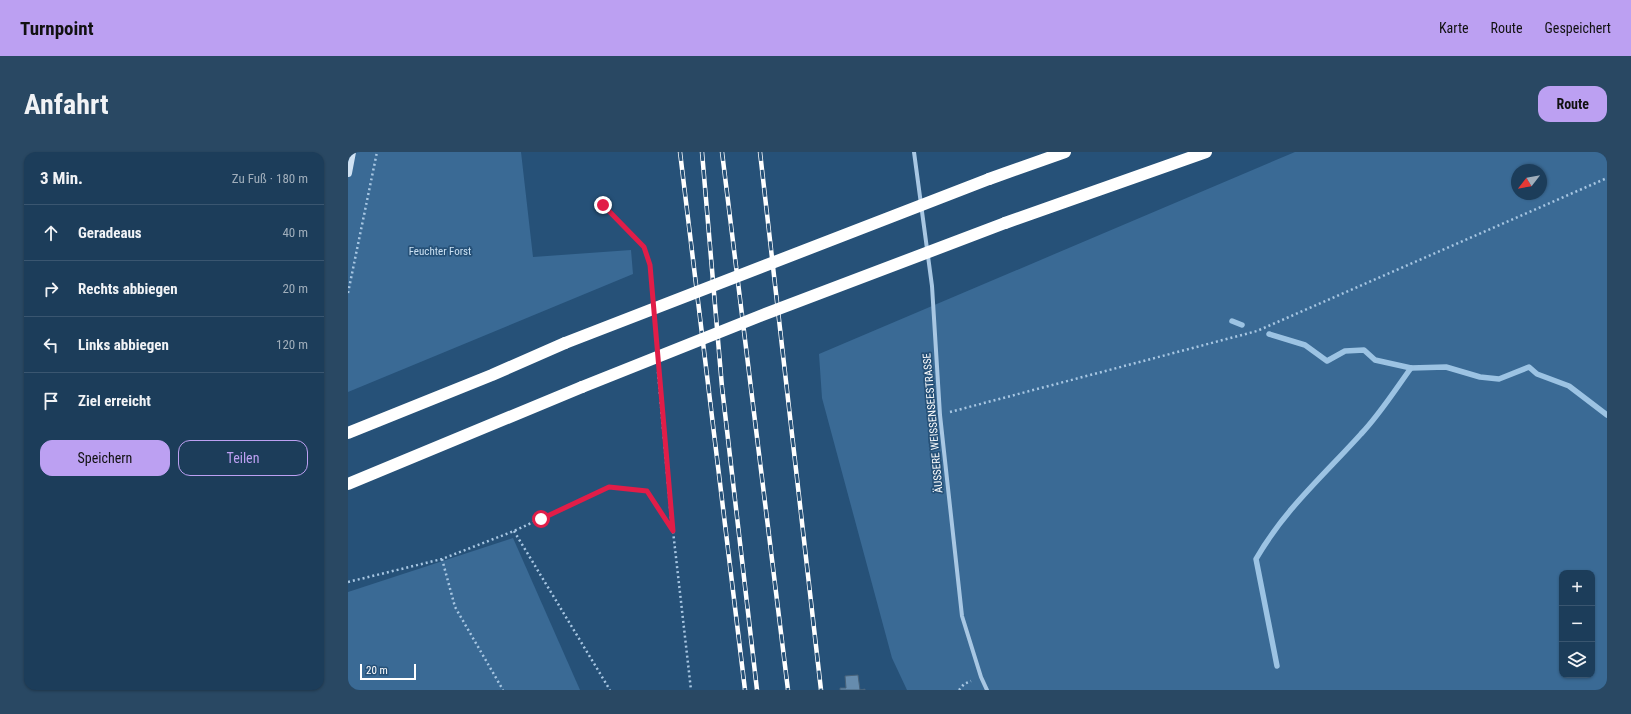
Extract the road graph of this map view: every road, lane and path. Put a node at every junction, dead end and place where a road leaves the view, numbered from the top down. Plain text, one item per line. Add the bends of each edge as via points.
1 (352, 152) edge
2 (377, 152) edge
3 (914, 152) edge
4 (1065, 152) edge
5 (1206, 152) edge
6 (348, 173) edge
7 (1607, 178) edge
8 (603, 205) dead end
9 (348, 293) edge
10 (652, 295) dead end
11 (654, 319) dead end
12 (656, 342) dead end
13 (658, 365) dead end
14 (940, 415) junction
15 (351, 432) edge
16 (348, 484) edge
17 (514, 531) junction
18 (673, 531) junction
19 (442, 559) junction
20 (348, 582) edge
21 (503, 690) edge
22 (610, 690) edge
23 (691, 690) edge
24 (986, 690) edge

1 - 6 main road
2 - 9 path
3 - 14 street, ÄUSSERE WEISSENSEESTRASSE via 932,286
4 - 15 highway, bridge via 988,179 565,344
5 - 16 highway, bridge via 1005,223 760,316
7 - 14 path via 1257,331
8 - 10 path via 644,247 650,265
11 - 12 path
13 - 18 path
14 - 24 street, ÄUSSERE WEISSENSEESTRASSE via 962,616
17 - 18 path via 609,487 647,491
17 - 19 path
17 - 22 path
18 - 23 path
19 - 20 path
19 - 21 path via 455,607

